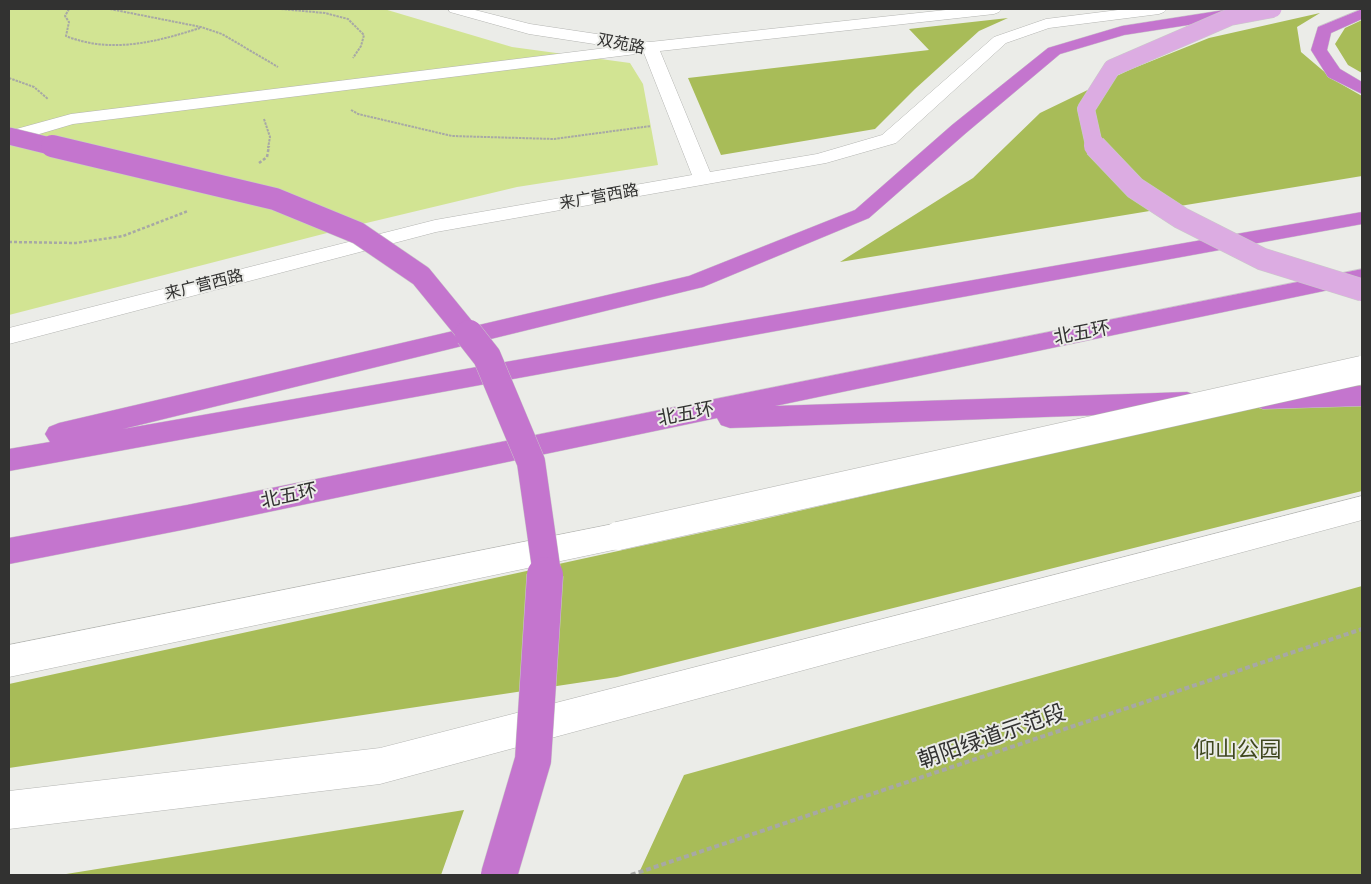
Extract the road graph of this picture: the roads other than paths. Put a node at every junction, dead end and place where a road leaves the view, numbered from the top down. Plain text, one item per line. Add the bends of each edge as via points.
1 (455, 9) edge
2 (864, 9) edge
3 (994, 9) edge
4 (1159, 9) edge
5 (1257, 9) edge
6 (1273, 9) edge
7 (1362, 14) edge
8 (876, 22) junction
9 (650, 47) junction
10 (1362, 89) edge
11 (9, 137) edge
12 (703, 179) junction
13 (1362, 218) edge
14 (1362, 276) edge
15 (1362, 290) edge
16 (9, 336) edge
17 (1362, 370) edge
18 (1362, 396) edge
19 (651, 421) junction
20 (9, 446) edge
21 (9, 460) edge
22 (1362, 508) edge
23 (9, 551) edge
24 (9, 661) edge
25 (9, 810) edge
26 (499, 875) edge

1 - 9 street, 双苑路 via 529,29
2 - 8 street
3 - 8 street
4 - 12 street, 来广营西路 via 1046,24 1000,40 889,139 819,159
5 - 20 highway via 1122,31 1054,52 862,214 695,282
6 - 15 main road, bridge via 1230,17 1112,68 1086,109 1094,145 1135,188 1181,218 1262,258
7 - 10 highway via 1324,30 1320,50 1334,73
8 - 9 street
9 - 11 street via 72,119
9 - 12 street, 双苑路
11 - 26 highway, bridge via 275,199 358,234 421,276 487,356 531,462 546,567 533,760
12 - 16 street, 来广营西路 via 435,226
13 - 21 highway
14 - 19 highway, 北五环
17 - 24 street, bridge via 618,536
18 - 19 highway
19 - 23 highway, 北五环
22 - 25 street via 380,766

